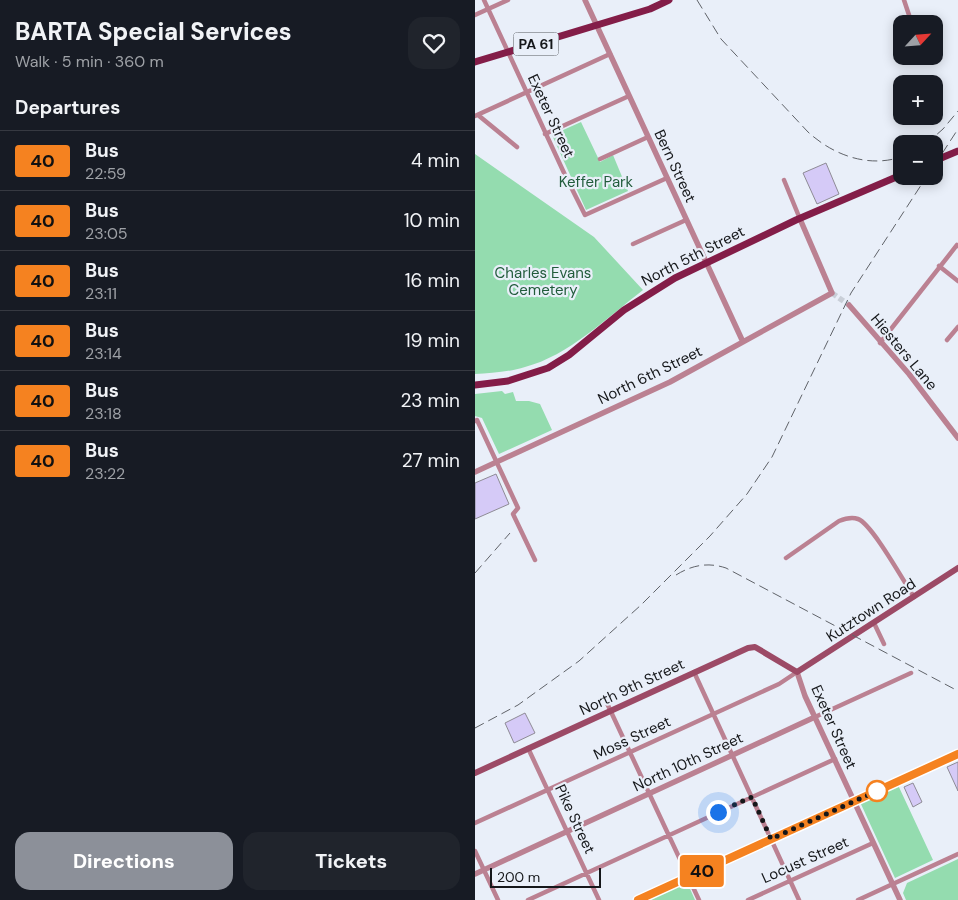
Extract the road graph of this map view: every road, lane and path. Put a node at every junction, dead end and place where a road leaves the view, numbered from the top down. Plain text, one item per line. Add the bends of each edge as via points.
1 (484, 0) edge
2 (508, 0) edge
3 (585, 0) edge
4 (669, 0) edge
5 (903, 0) edge
6 (488, 9) junction
7 (475, 15) edge
8 (909, 15) edge
9 (596, 25) junction
10 (508, 52) junction
11 (610, 54) junction
12 (475, 62) edge
13 (526, 92) junction
14 (629, 96) junction
15 (476, 115) edge
16 (545, 134) junction
17 (648, 137) junction
18 (517, 147) dead end
19 (958, 151) edge
20 (943, 157) edge
21 (600, 159) dead end
22 (667, 178) junction
23 (893, 178) edge
24 (784, 180) dead end
25 (800, 219) junction
26 (686, 220) junction
27 (633, 244) dead end
28 (958, 246) edge
29 (706, 263) junction
30 (939, 266) junction
31 (958, 281) edge
32 (849, 305) tunnel mouth
33 (958, 326) edge
34 (947, 340) dead end
35 (743, 342) junction
36 (880, 342) junction
37 (475, 384) edge
38 (476, 420) edge
39 (958, 438) edge
40 (497, 461) junction
41 (475, 472) edge
42 (786, 558) dead end
43 (535, 560) dead end
44 (957, 570) edge
45 (914, 597) junction
46 (874, 623) junction
47 (883, 644) dead end
48 (694, 672) junction
49 (797, 672) junction
50 (911, 673) dead end
51 (605, 699) dead end
52 (611, 710) junction
53 (713, 714) junction
54 (815, 717) junction
55 (528, 748) junction
56 (631, 752) junction
57 (958, 754) edge
58 (732, 755) junction
59 (835, 759) junction
60 (475, 773) edge
61 (548, 790) junction
62 (649, 793) junction
63 (752, 797) junction
64 (854, 801) junction
65 (475, 823) edge
66 (567, 831) junction
67 (669, 835) junction
68 (771, 839) junction
69 (873, 843) junction
70 (475, 851) edge
71 (958, 854) edge
72 (484, 870) junction
73 (586, 873) junction
74 (475, 874) edge
75 (688, 877) junction
76 (791, 880) junction
77 (893, 884) junction
78 (498, 900) edge
79 (527, 900) edge
80 (599, 900) edge
81 (638, 900) edge
82 (699, 900) edge
83 (748, 900) edge
84 (799, 900) edge
85 (858, 900) edge
86 (900, 900) edge

1 - 6 street, Exeter Street
2 - 6 street
3 - 9 street, Bern Street
4 - 9 main road, PA 61
5 - 8 street
6 - 7 street
6 - 10 street, Exeter Street
9 - 10 main road, PA 61
9 - 11 street, Bern Street
10 - 12 main road, PA 61
10 - 13 street, Exeter Street
11 - 13 street
11 - 14 street, Bern Street
13 - 15 street
13 - 16 street, Exeter Street
14 - 16 street
14 - 17 street, Bern Street
15 - 18 street
16 - 22 street, Exeter Street via 585,215
17 - 21 street
17 - 22 street, Bern Street
19 - 20 main road
22 - 26 street, Bern Street
23 - 25 main road, North 5th Street
24 - 25 street
25 - 29 main road, North 5th Street
25 - 35 street, North 6th Street via 833,293
26 - 27 street
26 - 29 street, Bern Street
28 - 30 street
29 - 35 street, Bern Street
29 - 37 main road, North 5th Street via 639,300 553,365 515,380
30 - 31 street
30 - 36 street
32 - 36 street, Hiesters Lane
33 - 34 street
35 - 40 street, North 6th Street via 668,383
36 - 39 street, Hiesters Lane
38 - 40 street
40 - 41 street, North 6th Street
40 - 43 street via 518,508 513,514
42 - 45 street via 839,522 857,518 869,528
44 - 45 main road, Kutztown Road
45 - 46 main road, Kutztown Road
46 - 47 street
46 - 49 main road, Kutztown Road
48 - 49 main road, North 9th Street via 752,647
48 - 52 main road, North 9th Street
48 - 53 street
49 - 53 street, Moss Street via 779,684
49 - 54 street, Exeter Street
50 - 54 street, North 10th Street
51 - 52 street
52 - 55 main road, North 9th Street
52 - 56 street
53 - 56 street, Moss Street
53 - 58 street
54 - 58 street, North 10th Street
54 - 59 street, Exeter Street
55 - 60 main road, North 9th Street
55 - 61 street, Pike Street
56 - 61 street, Moss Street
56 - 62 street
57 - 64 street
58 - 62 street, North 10th Street
58 - 63 street
59 - 63 street
59 - 64 street, Exeter Street
61 - 65 street, Moss Street
61 - 66 street, Pike Street
62 - 66 street, North 10th Street
62 - 67 street
63 - 67 street
63 - 68 street
64 - 68 street
64 - 69 street, Exeter Street
66 - 72 street, North 10th Street
66 - 73 street, Pike Street
67 - 73 street
67 - 75 street
68 - 75 street
68 - 76 street
69 - 76 street, Locust Street
69 - 77 street, Exeter Street
70 - 72 street
71 - 77 street
72 - 74 street, North 10th Street
72 - 78 street
73 - 79 street
73 - 80 street, Pike Street
75 - 81 street
75 - 82 street
76 - 83 street, Locust Street
76 - 84 street
77 - 85 street
77 - 86 street, Exeter Street

